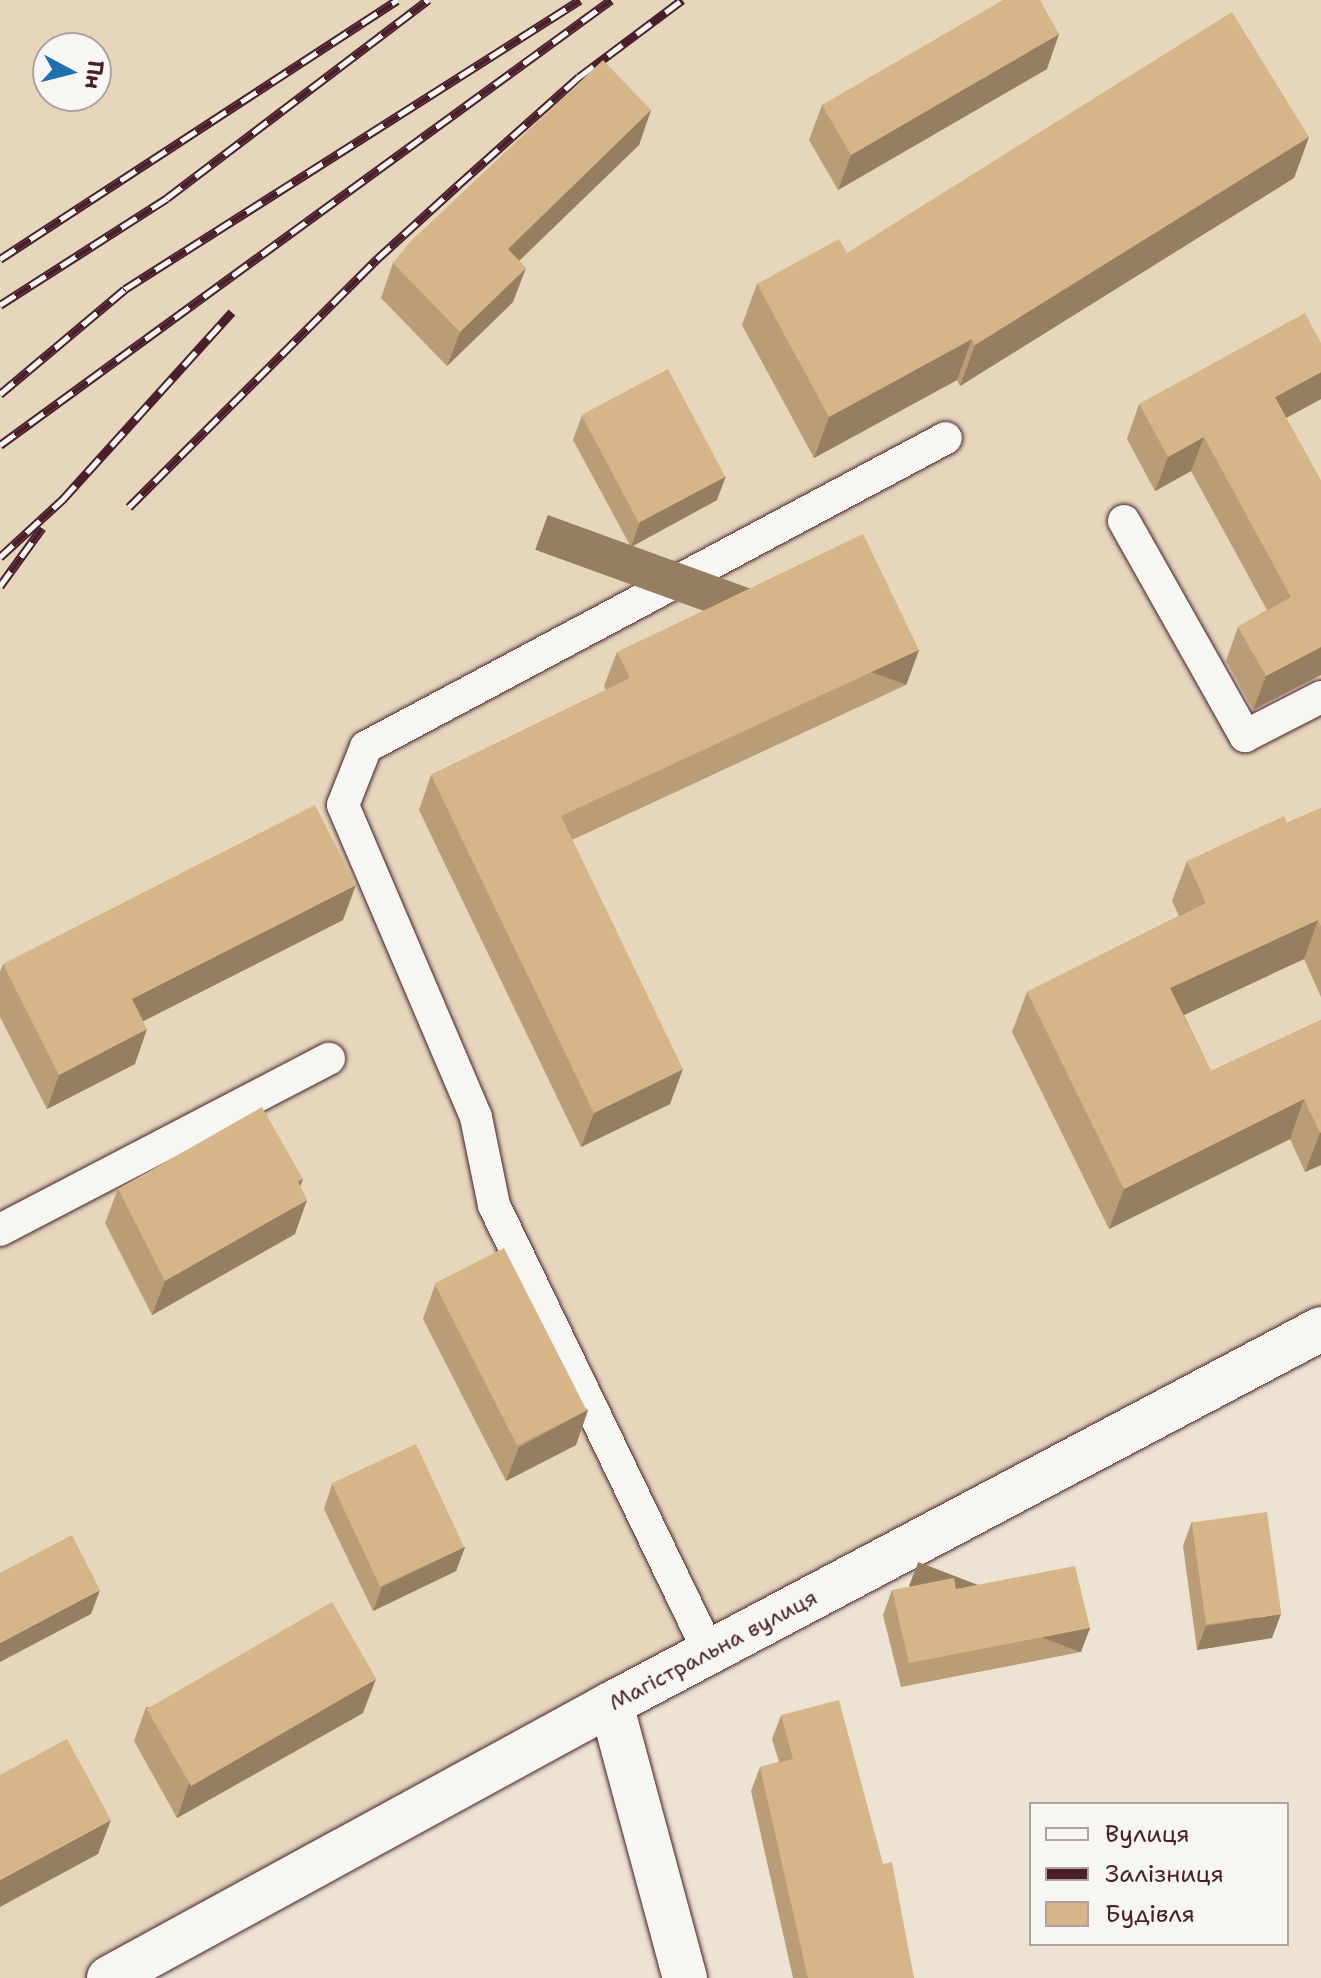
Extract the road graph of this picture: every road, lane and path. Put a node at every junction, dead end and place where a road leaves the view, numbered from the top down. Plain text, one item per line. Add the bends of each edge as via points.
1 (946, 438) dead end
2 (1124, 521) dead end
3 (1321, 697) edge
4 (329, 1059) dead end
5 (0, 1230) edge
6 (1321, 1329) edge
7 (709, 1652) junction
8 (611, 1704) junction
9 (109, 1978) edge
10 (685, 1978) edge

1 - 7 lane via 366,747 343,805 476,1117 494,1205
2 - 3 lane via 1245,736
4 - 5 lane
6 - 7 street, Магістральна вулиця
7 - 8 street, Магістральна вулиця
8 - 9 street, Магістральна вулиця
8 - 10 street

